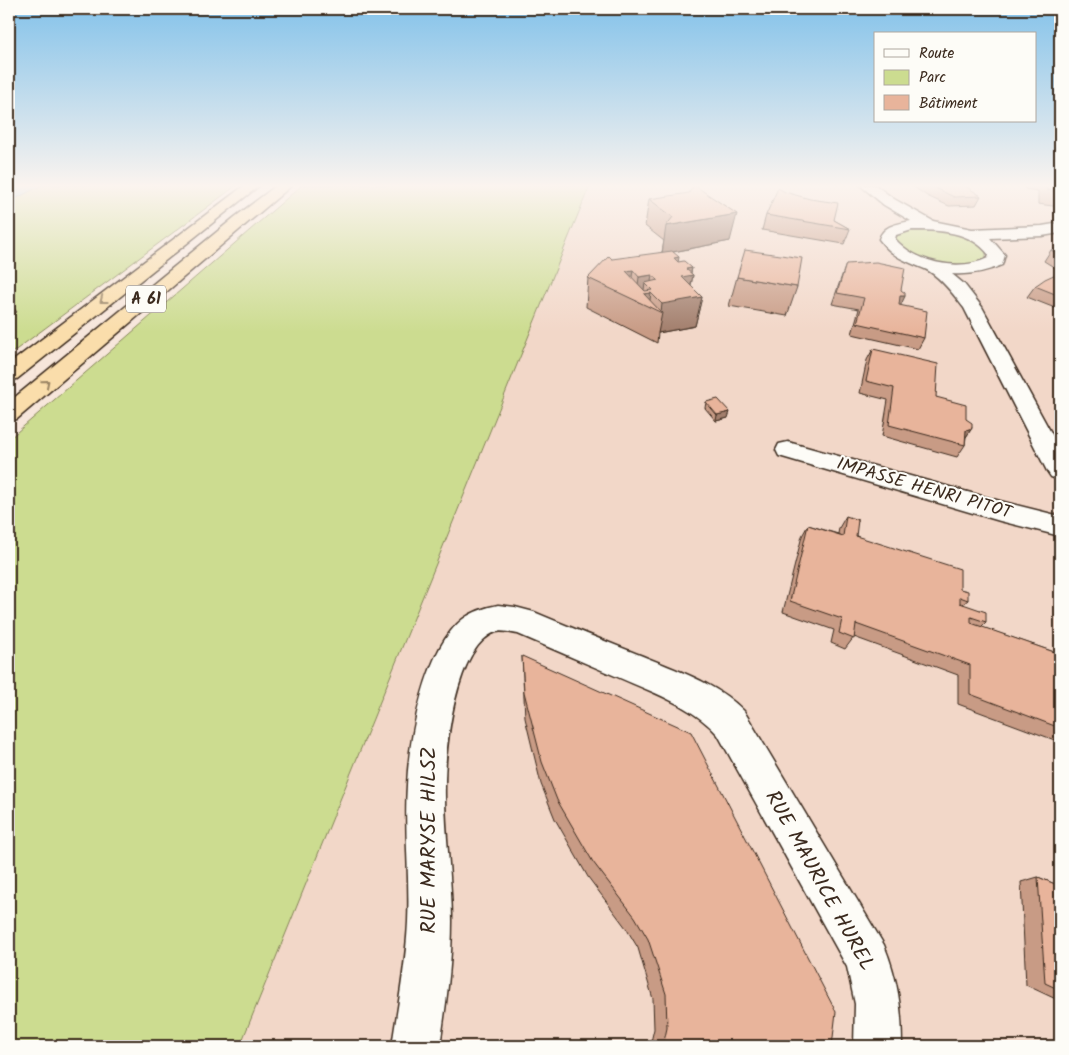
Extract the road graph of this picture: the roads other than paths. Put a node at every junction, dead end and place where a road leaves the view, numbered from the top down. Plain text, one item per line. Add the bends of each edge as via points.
1 (189, 234) edge
2 (223, 234) edge
3 (888, 234) edge
4 (968, 234) edge
5 (1033, 234) edge
6 (994, 248) junction
7 (931, 265) junction
8 (978, 269) junction
9 (972, 307) junction
10 (9, 374) edge
11 (9, 414) edge
12 (788, 450) dead end
13 (1060, 472) edge
14 (1060, 526) edge
15 (731, 723) joint
16 (416, 1046) edge
17 (878, 1046) edge

1 -> 10 highway, A 61
11 -> 2 highway, A 61
3 - 7 street via 891,247 902,255
4 - 6 street
5 - 6 street
6 - 8 street via 996,261
7 - 8 street
7 - 9 street via 958,288
8 - 9 street via 968,281
9 - 13 street
12 - 14 street, IMPASSE HENRI PITOT
15 - 16 street, RUE MARYSE HILSZ via 702,699 523,622 488,620 468,635 448,667 432,724 427,768 428,961
15 - 17 street, RUE MAURICE HUREL via 868,961 878,1004

